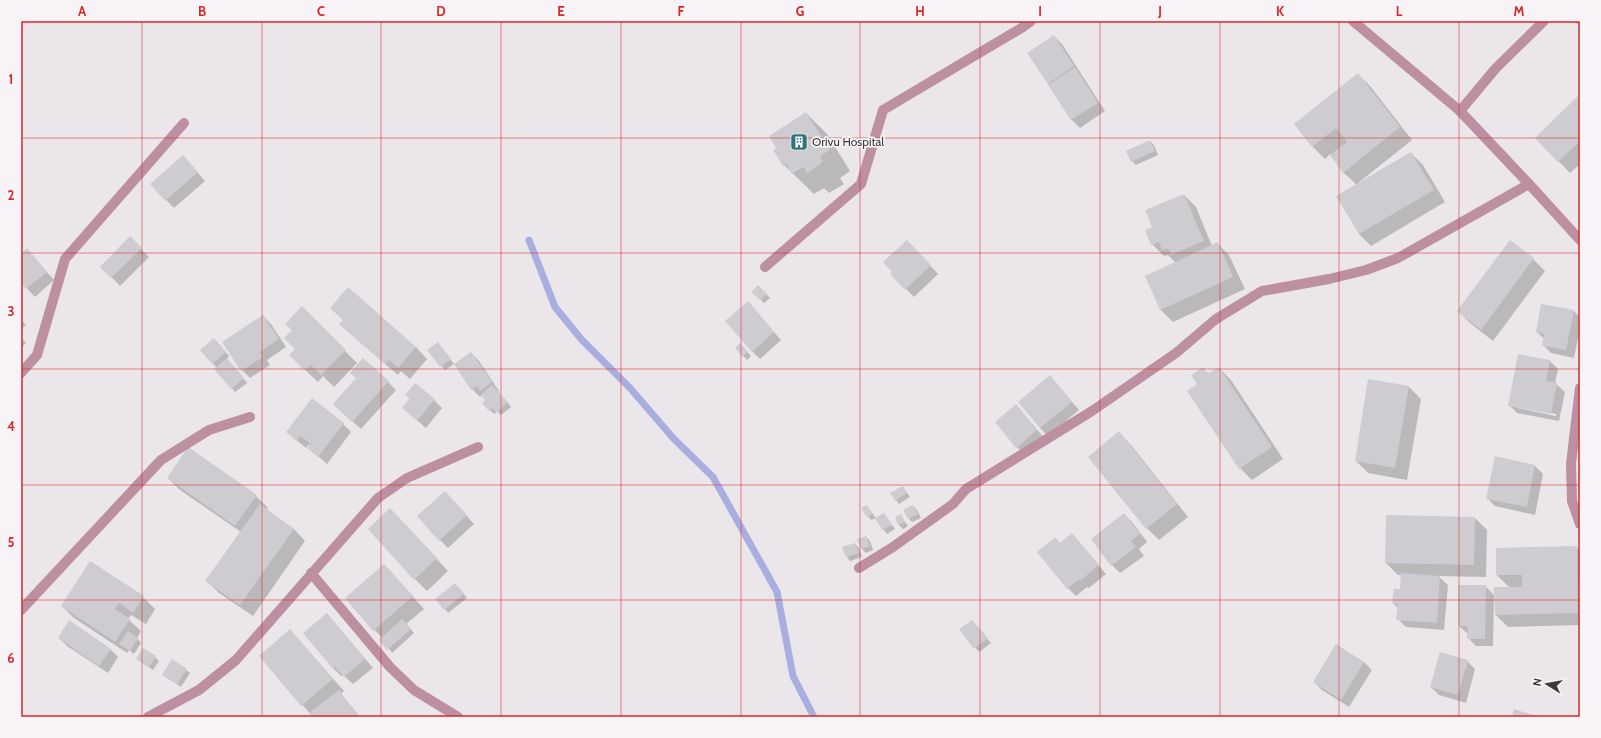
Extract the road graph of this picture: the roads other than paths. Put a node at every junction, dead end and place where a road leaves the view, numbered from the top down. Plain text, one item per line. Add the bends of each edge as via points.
1 (1031, 21) edge
2 (1353, 21) edge
3 (1544, 21) edge
4 (1460, 111) junction
5 (184, 123) dead end
6 (1529, 184) junction
7 (1580, 240) edge
8 (765, 267) dead end
9 (21, 373) edge
10 (1580, 388) edge
11 (250, 417) dead end
12 (478, 447) dead end
13 (1580, 524) edge
14 (859, 568) dead end
15 (311, 573) junction
16 (21, 610) edge
17 (148, 717) edge
18 (458, 717) edge

1 - 8 street via 883,110 861,184
2 - 4 street
3 - 4 street via 1496,68
4 - 6 street
5 - 9 street via 65,259 37,355
6 - 7 street
6 - 14 street via 1398,258 1358,272 1262,291 1216,319 1176,353 1092,411 966,489 953,504
10 - 13 street via 1571,464 1572,501
11 - 16 street via 209,430 161,460
12 - 15 street via 407,478 378,498
15 - 17 street via 236,660 199,690
15 - 18 street via 390,667 414,690

